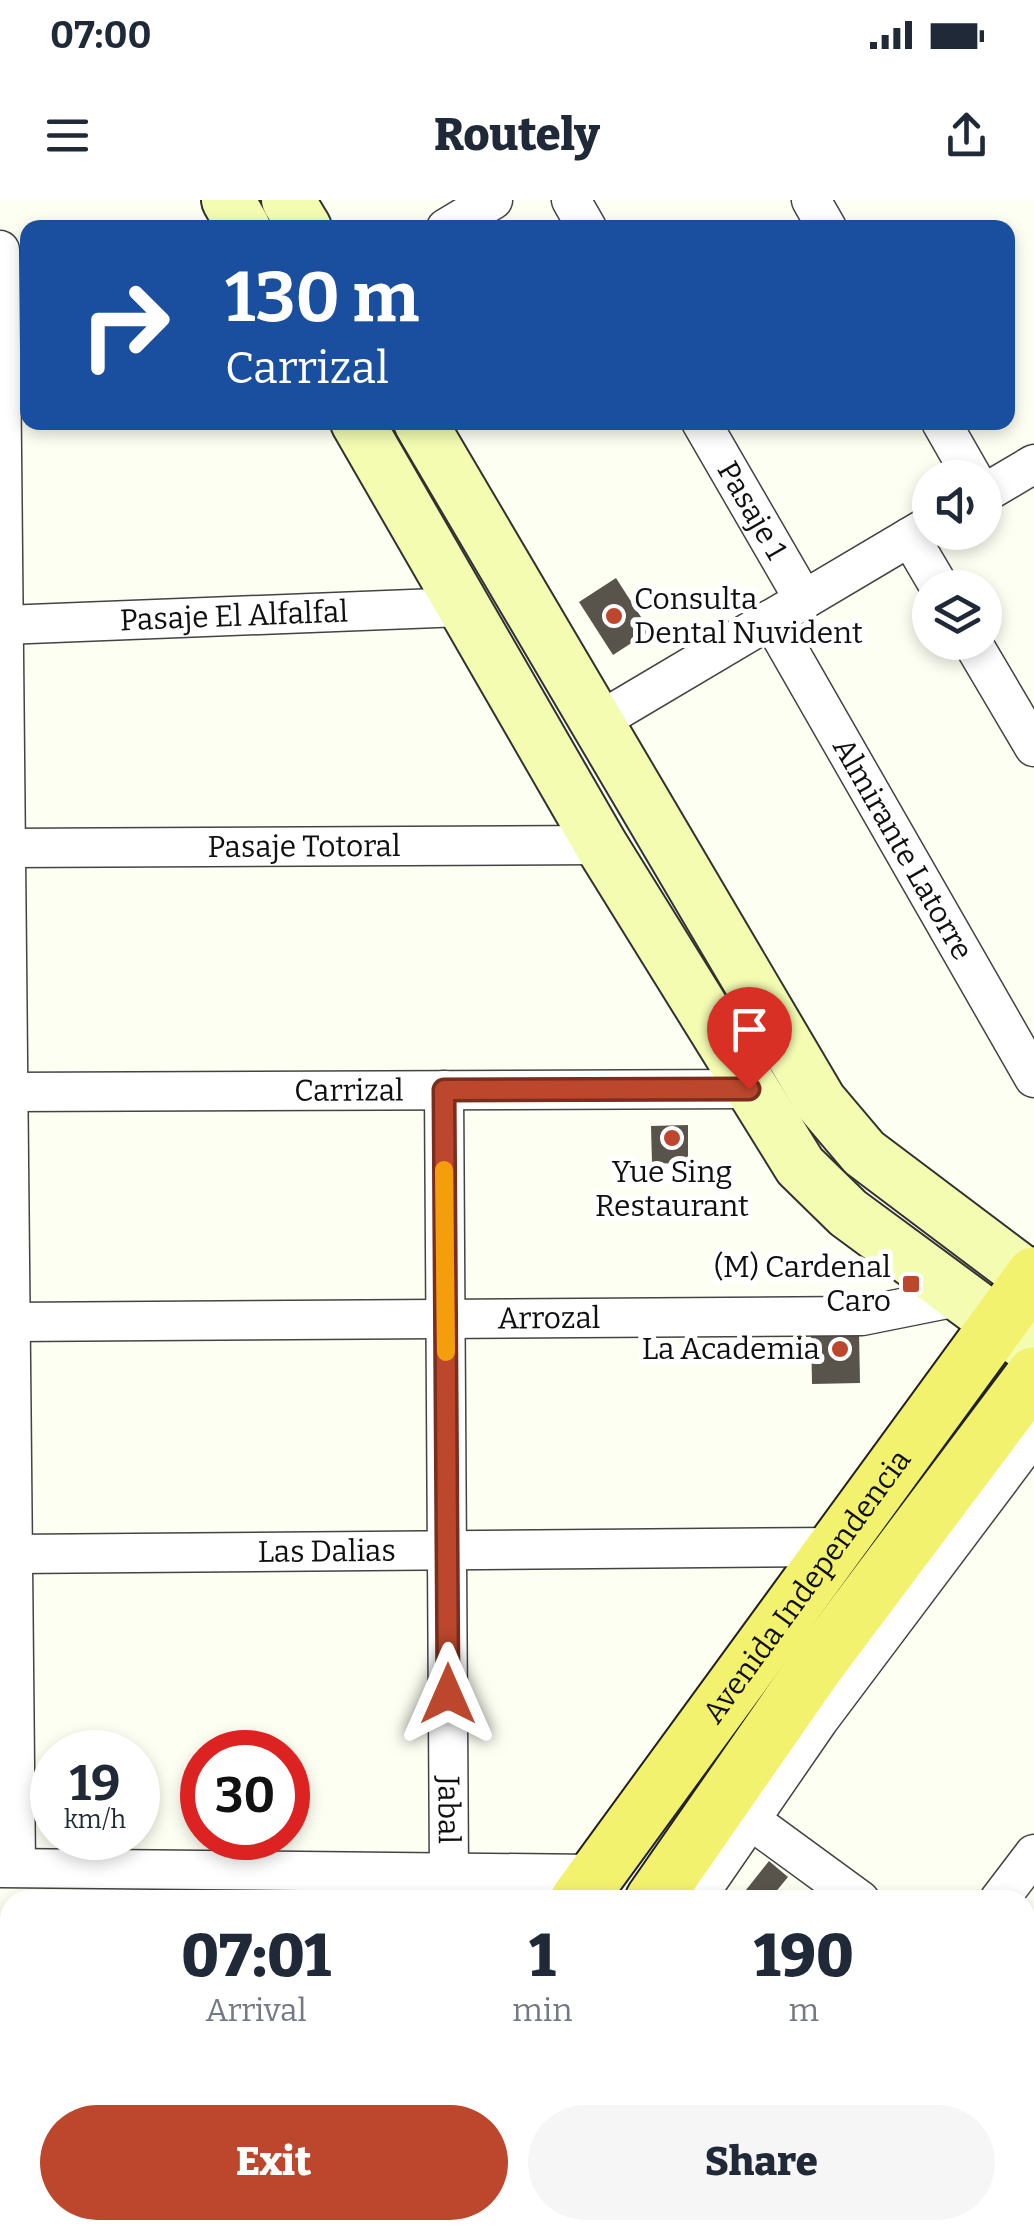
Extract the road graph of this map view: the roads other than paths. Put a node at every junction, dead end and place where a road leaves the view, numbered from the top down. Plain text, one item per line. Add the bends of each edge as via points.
1 (494, 200) edge
2 (460, 220) edge
3 (0, 250) edge
4 (0, 277) edge
5 (1, 392) edge
6 (362, 430) edge
7 (425, 430) edge
8 (705, 430) edge
9 (946, 430) edge
10 (963, 460) edge
11 (1034, 464) edge
12 (1002, 483) edge
13 (1, 496) edge
14 (912, 536) edge
15 (804, 600) junction
16 (462, 607) junction
17 (771, 619) junction
18 (4, 626) junction
19 (983, 660) edge
20 (2, 714) edge
21 (596, 722) junction
22 (1034, 748) edge
23 (601, 845) junction
24 (6, 848) junction
25 (4, 929) edge
26 (1034, 1078) edge
27 (749, 1089) junction
28 (444, 1090) junction
29 (8, 1092) junction
30 (5, 1143) edge
31 (1033, 1279) edge
32 (446, 1319) junction
33 (11, 1322) junction
34 (999, 1323) edge
35 (1034, 1375) edge
36 (1034, 1434) edge
37 (835, 1547) junction
38 (447, 1550) junction
39 (7, 1557) edge
40 (749, 1819) junction
41 (1034, 1854) edge
42 (8, 1867) edge
43 (449, 1872) junction
44 (114, 1884) edge
45 (586, 1887) edge
46 (660, 1890) edge
47 (702, 1890) edge
48 (846, 1890) edge
49 (1007, 1890) edge

1 - 2 street
3 - 4 street
4 - 5 street
5 - 13 street
6 - 16 main road
7 - 21 main road
8 - 15 street, Pasaje 1
9 - 10 street
11 - 12 street
13 - 18 street
14 - 15 street
15 - 17 street
16 - 18 street, Pasaje El Alfalfal
16 - 23 main road
17 - 21 street
17 - 26 street, Almirante Latorre
18 - 20 street
19 - 22 street
20 - 24 street
21 - 31 main road via 838,1126 893,1177
23 - 24 street, Pasaje Totoral
23 - 27 main road
24 - 25 street
25 - 29 street
27 - 28 street, Carrizal
27 - 34 main road via 822,1191
28 - 29 street, Carrizal
28 - 32 street, Jabal
29 - 30 street
30 - 33 street
31 - 34 main road, Avenida Independencia
32 - 33 street, Arrozal
32 - 34 street, Arrozal via 862,1316
32 - 38 street, Jabal
33 - 39 street
34 - 37 main road, Avenida Independencia
35 - 46 main road, Avenida Independencia via 815,1667
36 - 40 street
37 - 38 street, Las Dalias
37 - 45 main road, Avenida Independencia
38 - 39 street, Las Dalias
38 - 43 street, Jabal
39 - 42 street
40 - 47 street
40 - 48 street
41 - 49 street
42 - 44 street
43 - 44 street
43 - 45 street

